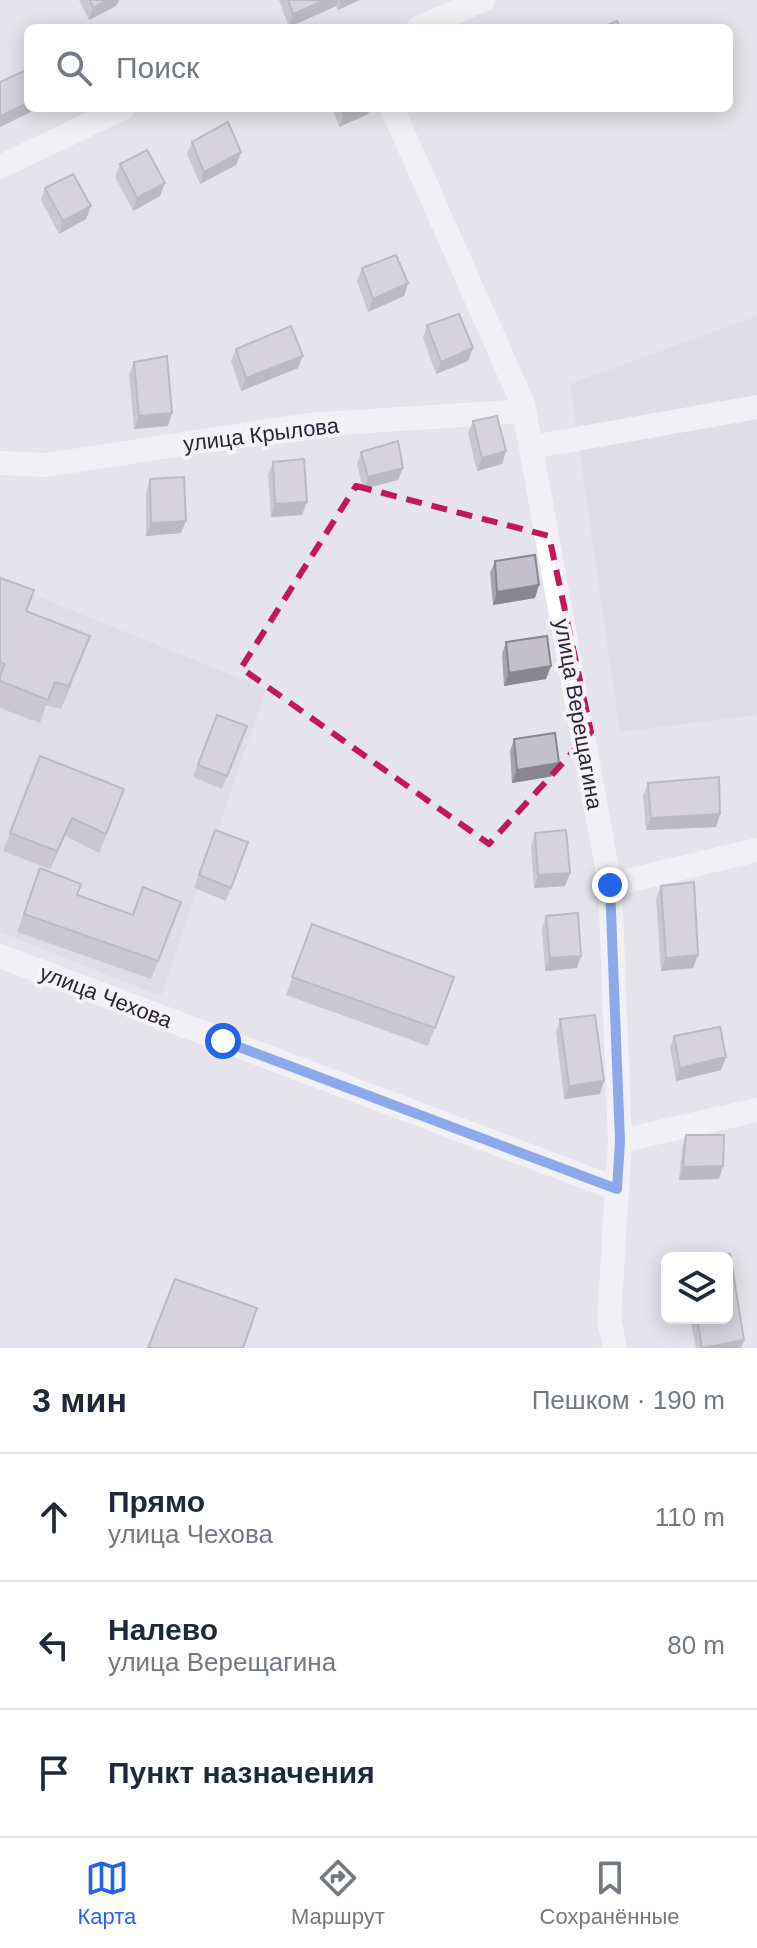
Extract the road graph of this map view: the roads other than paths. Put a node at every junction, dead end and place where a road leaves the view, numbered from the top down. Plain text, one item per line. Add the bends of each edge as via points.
1 (483, 0) edge
2 (427, 24) edge
3 (115, 112) edge
4 (394, 112) edge
5 (0, 167) edge
6 (757, 407) edge
7 (524, 411) junction
8 (531, 447) junction
9 (0, 463) edge
10 (757, 850) edge
11 (610, 885) junction
12 (0, 956) edge
13 (757, 1110) edge
14 (620, 1141) junction
15 (617, 1189) junction
16 (615, 1348) edge

1 - 2 street
3 - 5 street
4 - 7 street, улица Верещагина
6 - 8 street
7 - 8 street, улица Верещагина
7 - 9 street, улица Крылова via 307,425 46,465
8 - 11 street, улица Верещагина
10 - 11 street
11 - 14 street, улица Верещагина
12 - 15 street, улица Чехова
13 - 14 street
14 - 15 street, улица Верещагина
15 - 16 street, улица Верещагина via 609,1320

